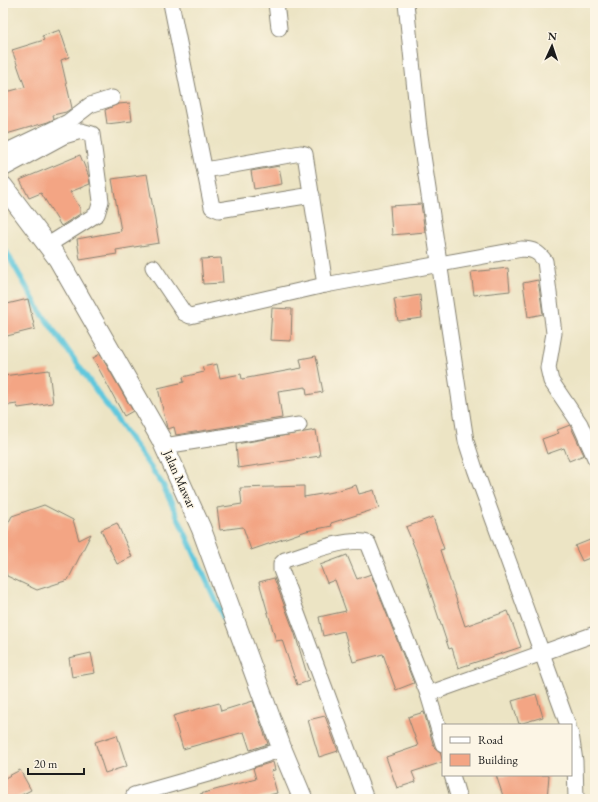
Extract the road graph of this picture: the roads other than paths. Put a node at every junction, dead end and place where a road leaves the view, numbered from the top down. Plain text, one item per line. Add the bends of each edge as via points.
1 (171, 3) edge
2 (276, 3) edge
3 (406, 3) edge
4 (279, 28) dead end
5 (112, 98) dead end
6 (3, 153) edge
7 (3, 169) edge
8 (205, 170) junction
9 (3, 186) edge
10 (312, 195) junction
11 (48, 245) junction
12 (439, 265) junction
13 (153, 267) dead end
14 (326, 285) junction
15 (299, 424) dead end
16 (164, 446) junction
17 (595, 458) edge
18 (595, 634) edge
19 (541, 654) junction
20 (428, 694) junction
21 (568, 724) edge
22 (442, 741) edge
23 (572, 741) edge
24 (282, 749) junction
25 (452, 776) edge
26 (134, 795) dead end
27 (303, 799) edge
28 (366, 799) edge
29 (459, 799) edge
30 (576, 799) edge

1 - 8 street
2 - 4 street
3 - 12 street via 419,129
5 - 6 street via 90,105 68,122
7 - 11 street via 64,136 81,131 92,134 102,201 97,214
8 - 10 street via 212,207 219,210
8 - 10 street via 301,152 307,158
9 - 11 street, Jalan Mawar
10 - 14 street
11 - 16 street, Jalan Mawar via 72,282
12 - 14 street
12 - 17 street via 522,249 532,249 540,254 545,262 554,333 548,368 551,381 580,424
12 - 19 street via 466,441
13 - 14 street via 184,313 190,316
15 - 16 street
16 - 24 street, Jalan Mawar via 202,528
18 - 19 street
19 - 20 street
19 - 21 street
20 - 22 street
20 - 28 street via 368,543 361,540 349,542 285,560 281,564 281,570
23 - 30 street
24 - 26 street via 215,772
24 - 27 street, Jalan Mawar
25 - 29 street

